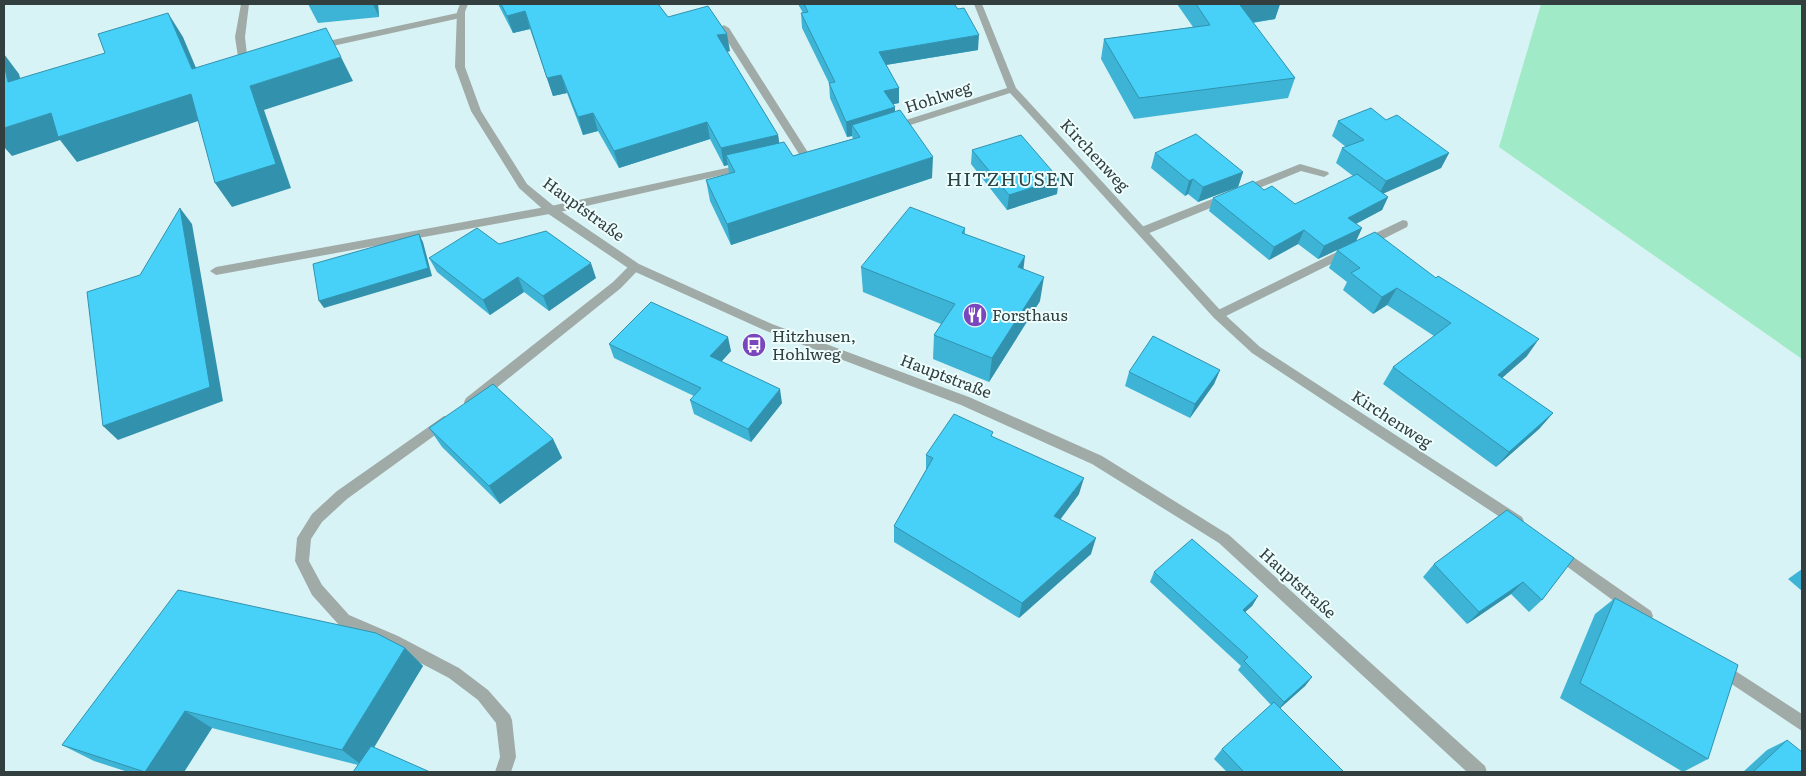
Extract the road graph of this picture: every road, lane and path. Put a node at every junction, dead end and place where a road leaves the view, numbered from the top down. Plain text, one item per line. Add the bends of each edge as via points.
1 (245, 4) edge
2 (464, 4) edge
3 (978, 4) edge
4 (462, 15) junction
5 (724, 28) edge
6 (310, 48) edge
7 (267, 59) edge
8 (1012, 88) junction
9 (886, 130) edge
10 (804, 154) edge
11 (756, 164) edge
12 (1324, 174) dead end
13 (551, 210) junction
14 (1403, 224) dead end
15 (1142, 231) junction
16 (635, 267) junction
17 (216, 271) dead end
18 (1218, 315) junction
19 (1530, 530) edge
20 (1545, 542) edge
21 (1655, 622) edge
22 (1710, 661) edge
23 (1802, 723) edge
24 (503, 772) edge
25 (1479, 772) edge

1 - 7 street via 240,37 242,57 259,61
2 - 4 street, Hauptstraße
3 - 8 street
4 - 6 street
4 - 13 street, Hauptstraße via 460,67 476,111 523,186
5 - 10 street
8 - 9 street, Hohlweg
8 - 15 street, Kirchenweg
11 - 13 street
12 - 15 street via 1300,167
13 - 16 street, Hauptstraße
13 - 17 street
14 - 18 street
15 - 18 street, Kirchenweg
16 - 24 street via 617,285 459,410 342,495 317,518 304,538 302,561 317,590 344,620 454,673 483,695 504,720 508,757
16 - 25 street, Hauptstraße via 768,327 965,402 1097,460 1224,539
18 - 19 street, Kirchenweg via 1256,350
20 - 21 street
22 - 23 street

